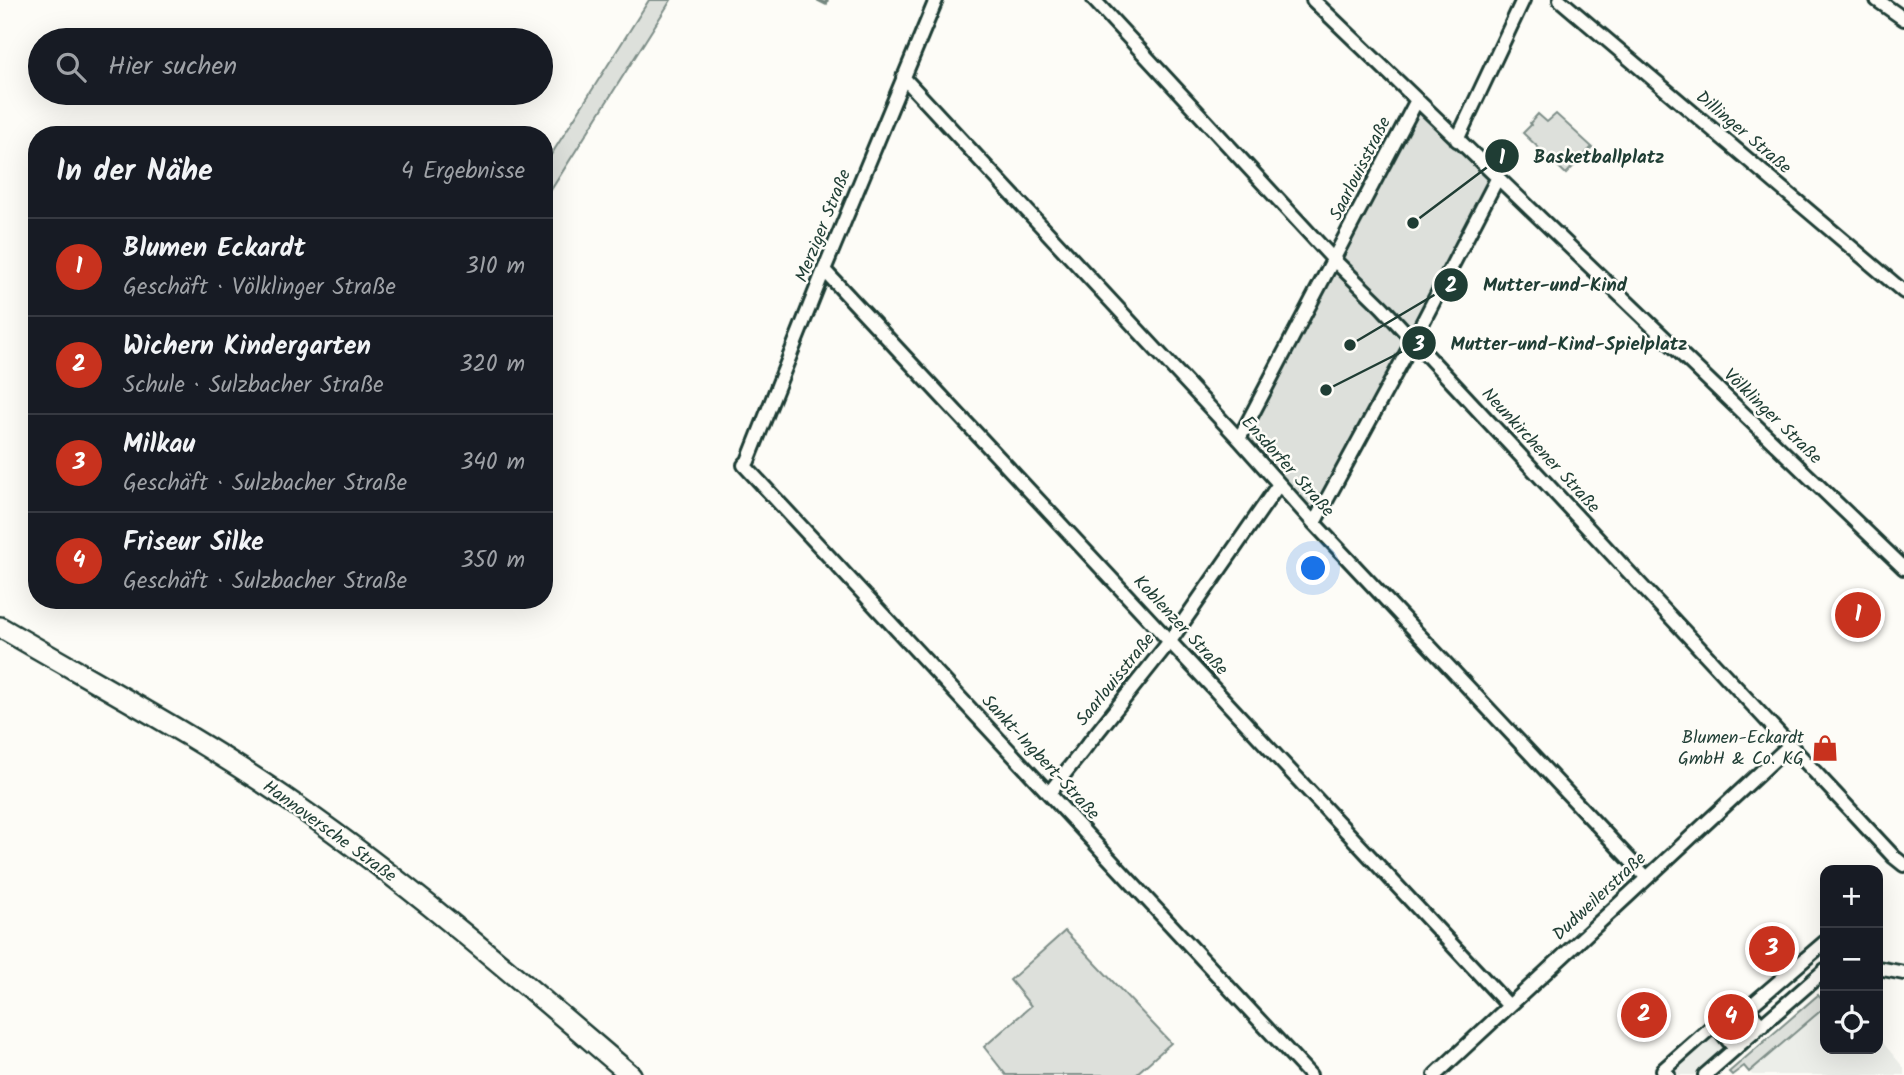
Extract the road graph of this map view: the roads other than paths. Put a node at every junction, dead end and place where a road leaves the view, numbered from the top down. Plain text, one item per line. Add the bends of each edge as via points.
1 (936, 0) edge
2 (1094, 0) edge
3 (1313, 0) edge
4 (1523, 0) edge
5 (1560, 0) edge
6 (1877, 0) edge
7 (1904, 19) edge
8 (903, 77) junction
9 (1417, 100) junction
10 (1457, 140) junction
11 (1497, 179) junction
12 (1334, 260) junction
13 (824, 270) junction
14 (1904, 292) edge
15 (1413, 341) junction
16 (1239, 439) junction
17 (744, 465) joint
18 (1279, 484) junction
19 (1314, 523) junction
20 (1904, 568) edge
21 (0, 627) edge
22 (1170, 641) junction
23 (1790, 745) junction
24 (1049, 793) junction
25 (1904, 865) edge
26 (1647, 878) junction
27 (1820, 946) edge
28 (1883, 969) edge
29 (1820, 974) edge
30 (1904, 974) edge
31 (1509, 1006) junction
32 (1762, 1026) junction
33 (1735, 1049) junction
34 (1718, 1064) junction
35 (631, 1075) edge
36 (1310, 1075) edge
37 (1435, 1075) edge
38 (1668, 1075) edge
39 (1705, 1075) edge
40 (1727, 1075) edge

1 - 8 street, Merziger Straße
2 - 12 street, Neunkirchener Straße
3 - 9 street, Völklinger Straße
4 - 10 street
5 - 14 street, Dillinger Straße
6 - 7 street
8 - 13 street, Merziger Straße
8 - 16 street, Ensdorfer Straße
9 - 10 street, Völklinger Straße
9 - 12 street, Saarlouisstraße
10 - 11 street, Völklinger Straße
11 - 15 street
11 - 20 street, Völklinger Straße
12 - 15 street, Neunkirchener Straße
12 - 16 street, Saarlouisstraße
13 - 17 street, Merziger Straße
13 - 22 street, Koblenzer Straße
15 - 19 street
15 - 23 street, Neunkirchener Straße
16 - 18 street, Ensdorfer Straße
17 - 24 street, Sankt-Ingbert-Straße
18 - 19 street, Ensdorfer Straße
18 - 22 street, Saarlouisstraße
19 - 26 street, Ensdorfer Straße
21 - 35 main road, Hannoversche Straße via 221,757 330,829
22 - 24 street, Saarlouisstraße
22 - 31 street, Koblenzer Straße
23 - 25 street, Neunkirchener Straße
23 - 26 street, Dudweilerstraße
24 - 36 street, Sankt-Ingbert-Straße
26 - 31 street, Dudweilerstraße
27 - 32 street via 1747,1009
28 - 30 street
29 - 32 street
31 - 37 street, Dudweilerstraße
32 - 33 street
33 - 34 street
33 - 38 street via 1715,1024 1663,1070
34 - 39 street
34 - 40 street

